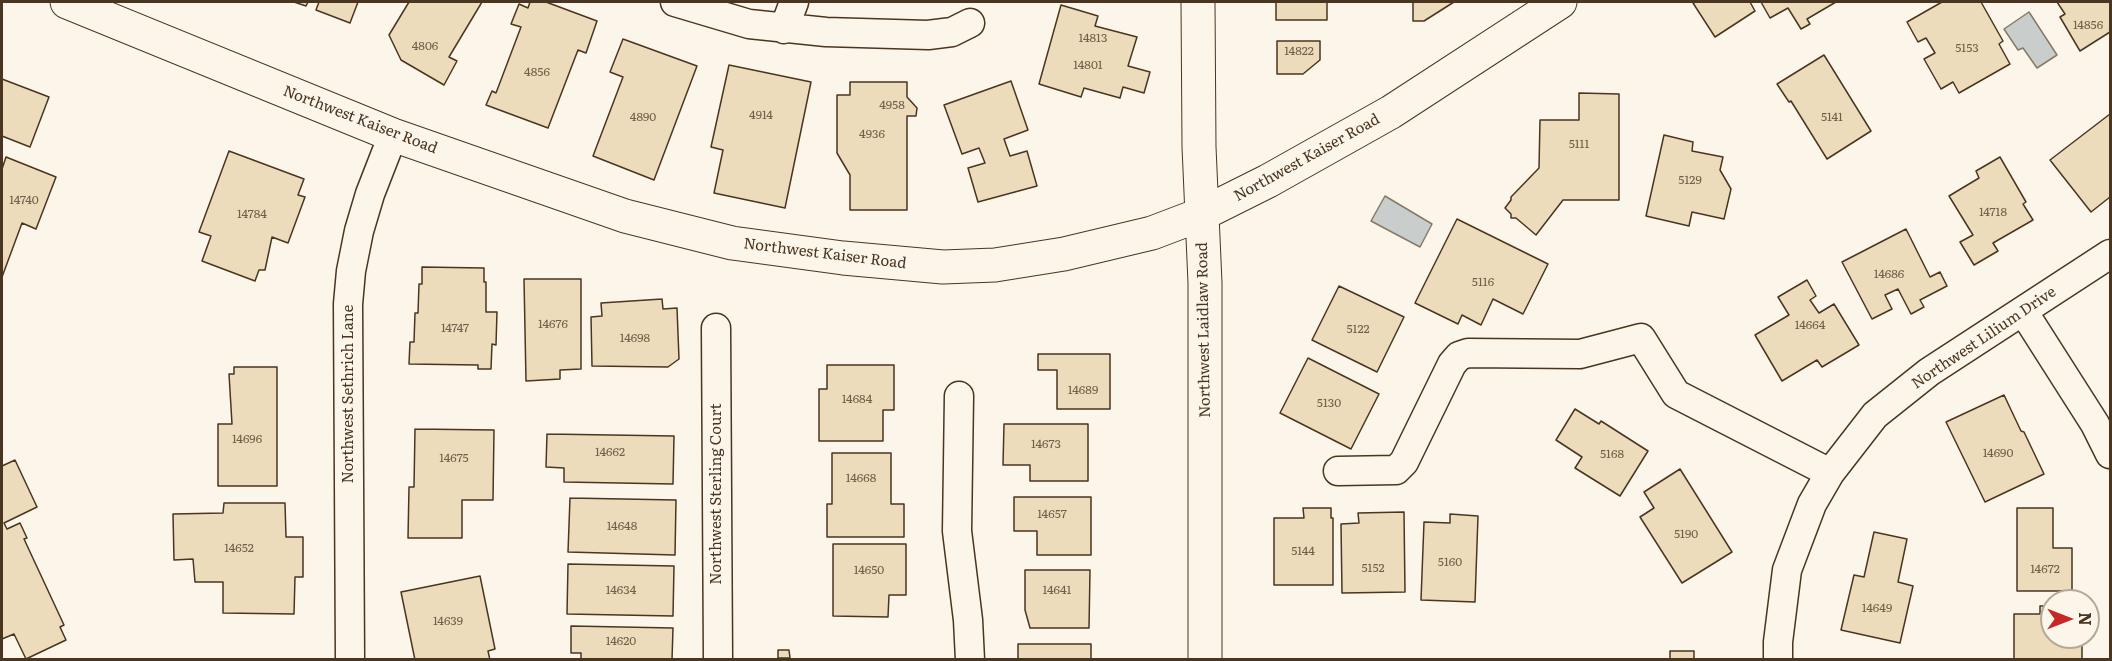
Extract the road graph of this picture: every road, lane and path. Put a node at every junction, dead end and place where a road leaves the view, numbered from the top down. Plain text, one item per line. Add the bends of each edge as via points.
1 (67, 2) edge
2 (675, 2) edge
3 (794, 2) edge
4 (1198, 2) edge
5 (1560, 2) edge
6 (974, 18) edge
7 (784, 29) junction
8 (393, 135) junction
9 (1202, 214) junction
10 (2110, 254) edge
11 (2023, 311) junction
12 (716, 328) dead end
13 (959, 396) dead end
14 (2110, 454) edge
15 (1338, 471) dead end
16 (1830, 473) junction
17 (350, 660) edge
18 (718, 660) edge
19 (970, 660) edge
20 (1205, 660) edge
21 (1778, 660) edge

1 - 8 main road, Northwest Kaiser Road
2 - 7 street via 749,24
3 - 7 street
4 - 9 main road, Northwest Laidlaw Road
5 - 9 main road, Northwest Kaiser Road via 1391,112
6 - 7 street via 952,32 928,35
8 - 9 main road, Northwest Kaiser Road via 625,216 732,243 843,258 943,267 995,265 1064,254 1152,233
8 - 17 street, Northwest Sethrich Lane via 359,231 348,304
9 - 20 main road, Northwest Laidlaw Road
10 - 11 street, Northwest Lilium Drive
11 - 14 street
11 - 16 street, Northwest Lilium Drive via 1929,372 1875,415
12 - 18 street, Northwest Sterling Court
13 - 19 street via 957,531
15 - 16 street via 1396,470 1404,462 1459,356 1580,354 1641,338 1676,394
16 - 21 street, Northwest Lilium Drive via 1812,504 1787,570

